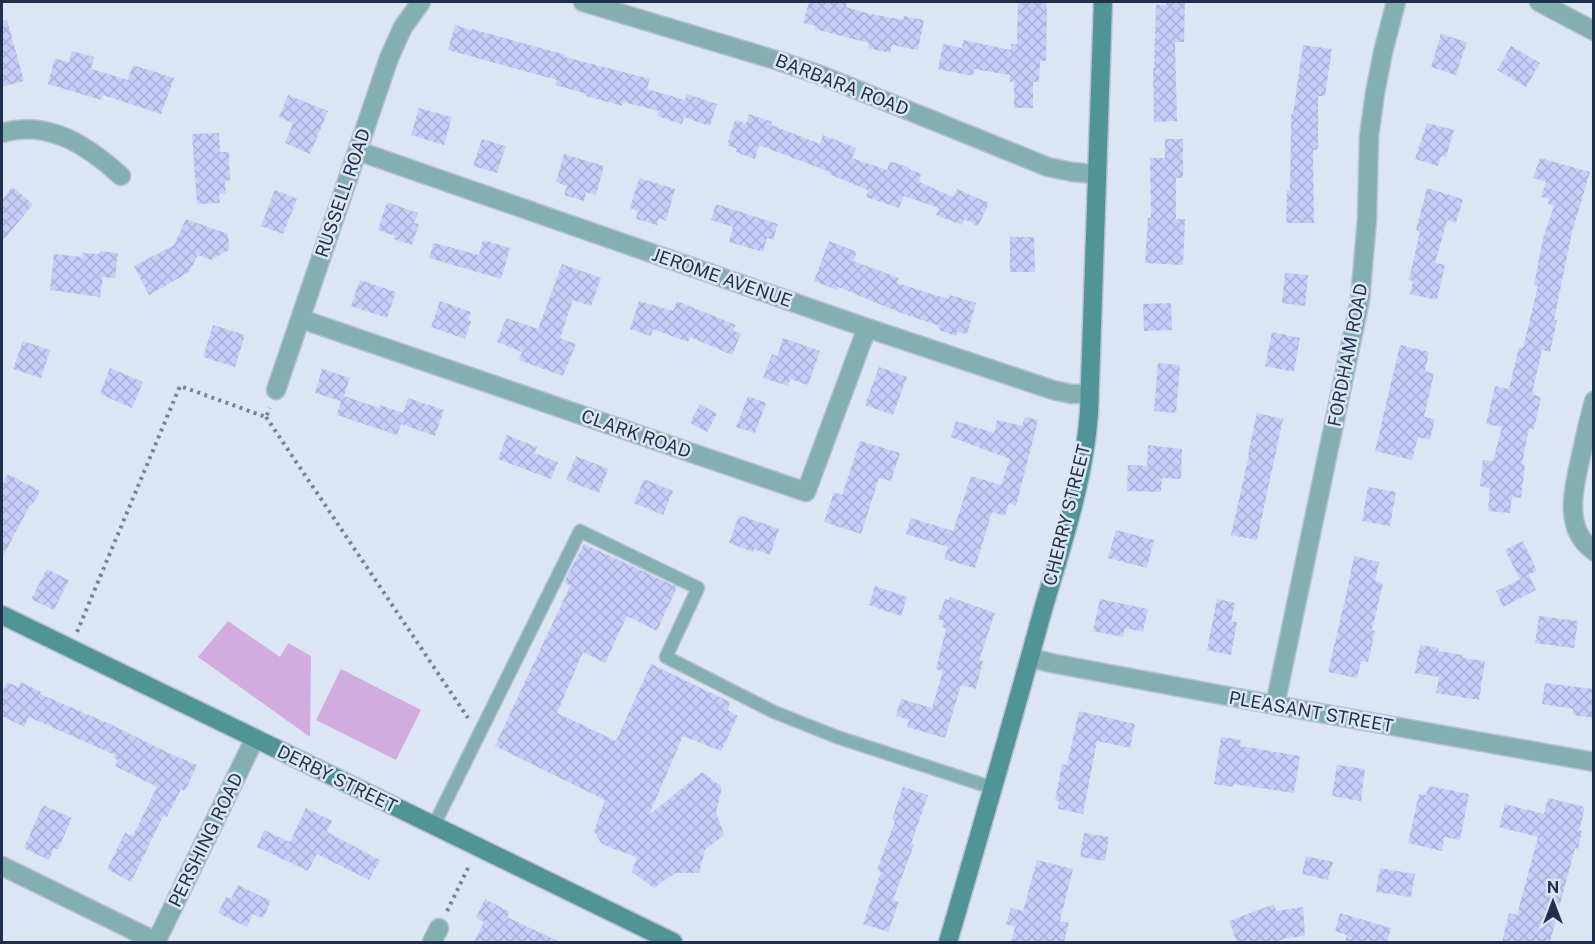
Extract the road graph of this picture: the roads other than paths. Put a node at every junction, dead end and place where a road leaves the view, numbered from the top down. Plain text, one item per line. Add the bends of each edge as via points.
1 (421, 2) edge
2 (583, 2) edge
3 (1103, 2) edge
4 (1396, 2) edge
5 (1539, 2) edge
6 (1593, 31) edge
7 (2, 134) edge
8 (358, 151) junction
9 (1097, 174) junction
10 (121, 176) dead end
11 (301, 320) junction
12 (867, 328) junction
13 (276, 390) road end
14 (1089, 394) junction
15 (1593, 401) edge
16 (1593, 551) edge
17 (2, 615) edge
18 (1030, 658) junction
19 (1275, 705) junction
20 (255, 738) junction
21 (1593, 762) edge
22 (993, 788) junction
23 (434, 825) junction
24 (2, 866) edge
25 (157, 942) edge
26 (673, 942) edge
27 (948, 942) edge

1 - 8 street, RUSSELL ROAD via 398,36
2 - 9 street, BARBARA ROAD via 823,76 1048,168
3 - 9 street, CHERRY STREET
4 - 19 street, FORDHAM ROAD via 1369,136 1368,219 1360,300
5 - 6 street
7 - 10 street via 26,129 58,134 89,149
8 - 11 street, RUSSELL ROAD
8 - 12 street, JEROME AVENUE
9 - 14 street, CHERRY STREET
11 - 12 street, CLARK ROAD via 806,492
11 - 13 street, RUSSELL ROAD
12 - 14 street, JEROME AVENUE via 1053,390
14 - 18 street, CHERRY STREET via 1081,473
15 - 16 street via 1573,507 1580,536
17 - 20 street, DERBY STREET
18 - 19 street, PLEASANT STREET
18 - 22 street, CHERRY STREET
19 - 21 street, PLEASANT STREET
20 - 23 street, DERBY STREET
20 - 25 street, PERSHING ROAD
22 - 23 lane via 837,737 785,716 666,657 698,588 580,531
22 - 27 street, CHERRY STREET
23 - 26 street, DERBY STREET
24 - 25 street

